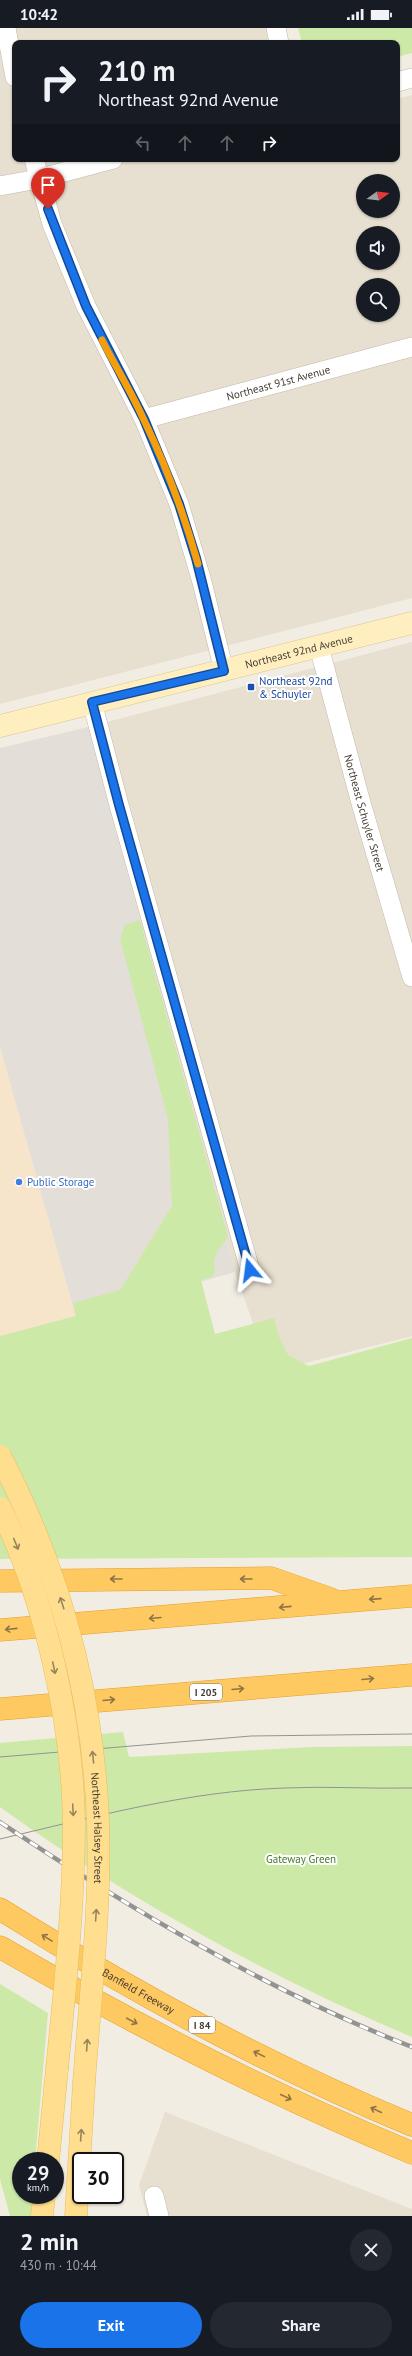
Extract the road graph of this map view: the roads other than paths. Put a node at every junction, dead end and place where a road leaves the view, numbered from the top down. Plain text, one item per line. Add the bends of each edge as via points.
1 (6, 28) edge
2 (276, 28) edge
3 (278, 40) edge
4 (12, 60) edge
5 (412, 78) edge
6 (400, 81) edge
7 (35, 162) edge
8 (102, 162) edge
9 (38, 179) junction
10 (0, 186) edge
11 (412, 347) edge
12 (144, 419) junction
13 (412, 623) edge
14 (319, 647) junction
15 (224, 671) junction
16 (92, 702) junction
17 (0, 726) edge
18 (412, 977) edge
19 (250, 1270) dead end
20 (0, 1456) edge
21 (0, 1508) edge
22 (0, 1581) edge
23 (412, 1596) edge
24 (337, 1601) junction
25 (0, 1630) edge
26 (412, 1675) edge
27 (0, 1709) edge
28 (0, 1909) edge
29 (0, 1947) edge
30 (412, 2125) edge
31 (49, 2152) edge
32 (412, 2153) edge
33 (154, 2196) dead end
34 (43, 2204) edge
35 (42, 2216) edge
36 (76, 2216) edge
37 (159, 2216) edge

1 - 4 street
2 - 3 street
5 - 6 street
7 - 9 street
8 - 9 street
9 - 10 street
9 - 12 street via 52,224 86,306
11 - 12 street, Northeast 91st Avenue
12 - 15 street via 179,504 199,568
13 - 14 street, Northeast 92nd Avenue
14 - 15 street, Northeast 92nd Avenue
14 - 18 street, Northeast Schuyler Street
15 - 16 street, Northeast 92nd Avenue
16 - 17 street, Northeast 92nd Avenue
16 - 19 street
36 -> 20 main road, Northeast Halsey Street, bridge via 98,1863 96,1780 91,1734 78,1663 64,1608 38,1537
21 -> 31 main road, Northeast Halsey Street, bridge via 40,1614 60,1696 72,1782 72,1898
24 -> 22 highway via 271,1578
23 -> 24 highway
24 -> 25 highway
27 -> 26 highway, I 205
30 -> 28 highway, Banfield Freeway / I 84 via 201,2025
29 -> 32 highway, I 84 via 187,2050 265,2088
33 - 37 street
34 - 35 main road

